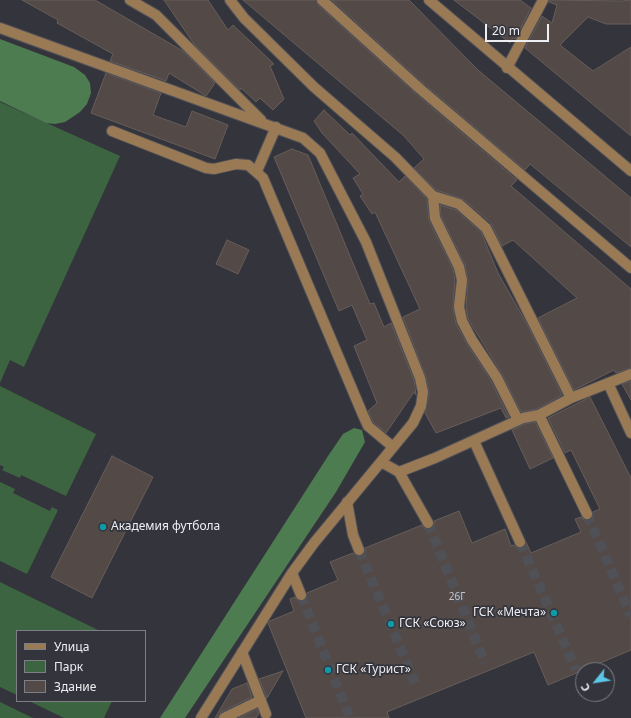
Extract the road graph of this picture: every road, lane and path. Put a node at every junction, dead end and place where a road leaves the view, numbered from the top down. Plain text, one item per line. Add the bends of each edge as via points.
1 (130, 0) edge
2 (230, 0) edge
3 (322, 0) edge
4 (428, 0) edge
5 (543, 0) edge
6 (0, 28) edge
7 (507, 68) junction
8 (262, 122) junction
9 (276, 127) junction
10 (112, 131) dead end
11 (257, 171) junction
12 (631, 171) edge
13 (433, 196) junction
14 (631, 268) edge
15 (631, 374) edge
16 (608, 383) junction
17 (571, 398) junction
18 (539, 415) junction
19 (518, 420) junction
20 (631, 433) edge
21 (474, 441) junction
22 (393, 447) junction
23 (381, 462) junction
24 (399, 472) junction
25 (348, 502) junction
26 (587, 514) tunnel mouth
27 (428, 523) tunnel mouth
28 (520, 542) tunnel mouth
29 (359, 550) tunnel mouth
30 (292, 573) junction
31 (301, 595) tunnel mouth
32 (242, 652) junction
33 (261, 700) junction
34 (266, 714) dead end
35 (201, 718) edge
36 (224, 718) edge

1 - 8 street via 156,15
2 - 13 street via 244,18 314,87 396,157
3 - 14 street via 419,88
4 - 7 street
5 - 7 street
6 - 8 street
7 - 12 street
8 - 9 street
9 - 11 street
9 - 22 street via 303,138 320,153 366,242 420,378 423,392 421,406 413,423
10 - 11 street via 206,168 248,164
11 - 22 street via 263,178 368,426
13 - 17 street via 459,204 486,228
13 - 19 street via 435,218 459,267 462,280 459,307 462,321 497,378
15 - 16 street
16 - 17 street
16 - 20 street
17 - 18 street
18 - 19 street
18 - 26 street
19 - 21 street
21 - 24 street
21 - 28 street
22 - 23 street
23 - 24 street
23 - 25 street
24 - 27 street
25 - 29 street via 353,535
25 - 30 street
30 - 31 street
30 - 32 street
32 - 33 street
32 - 35 street
33 - 34 street
33 - 36 street

